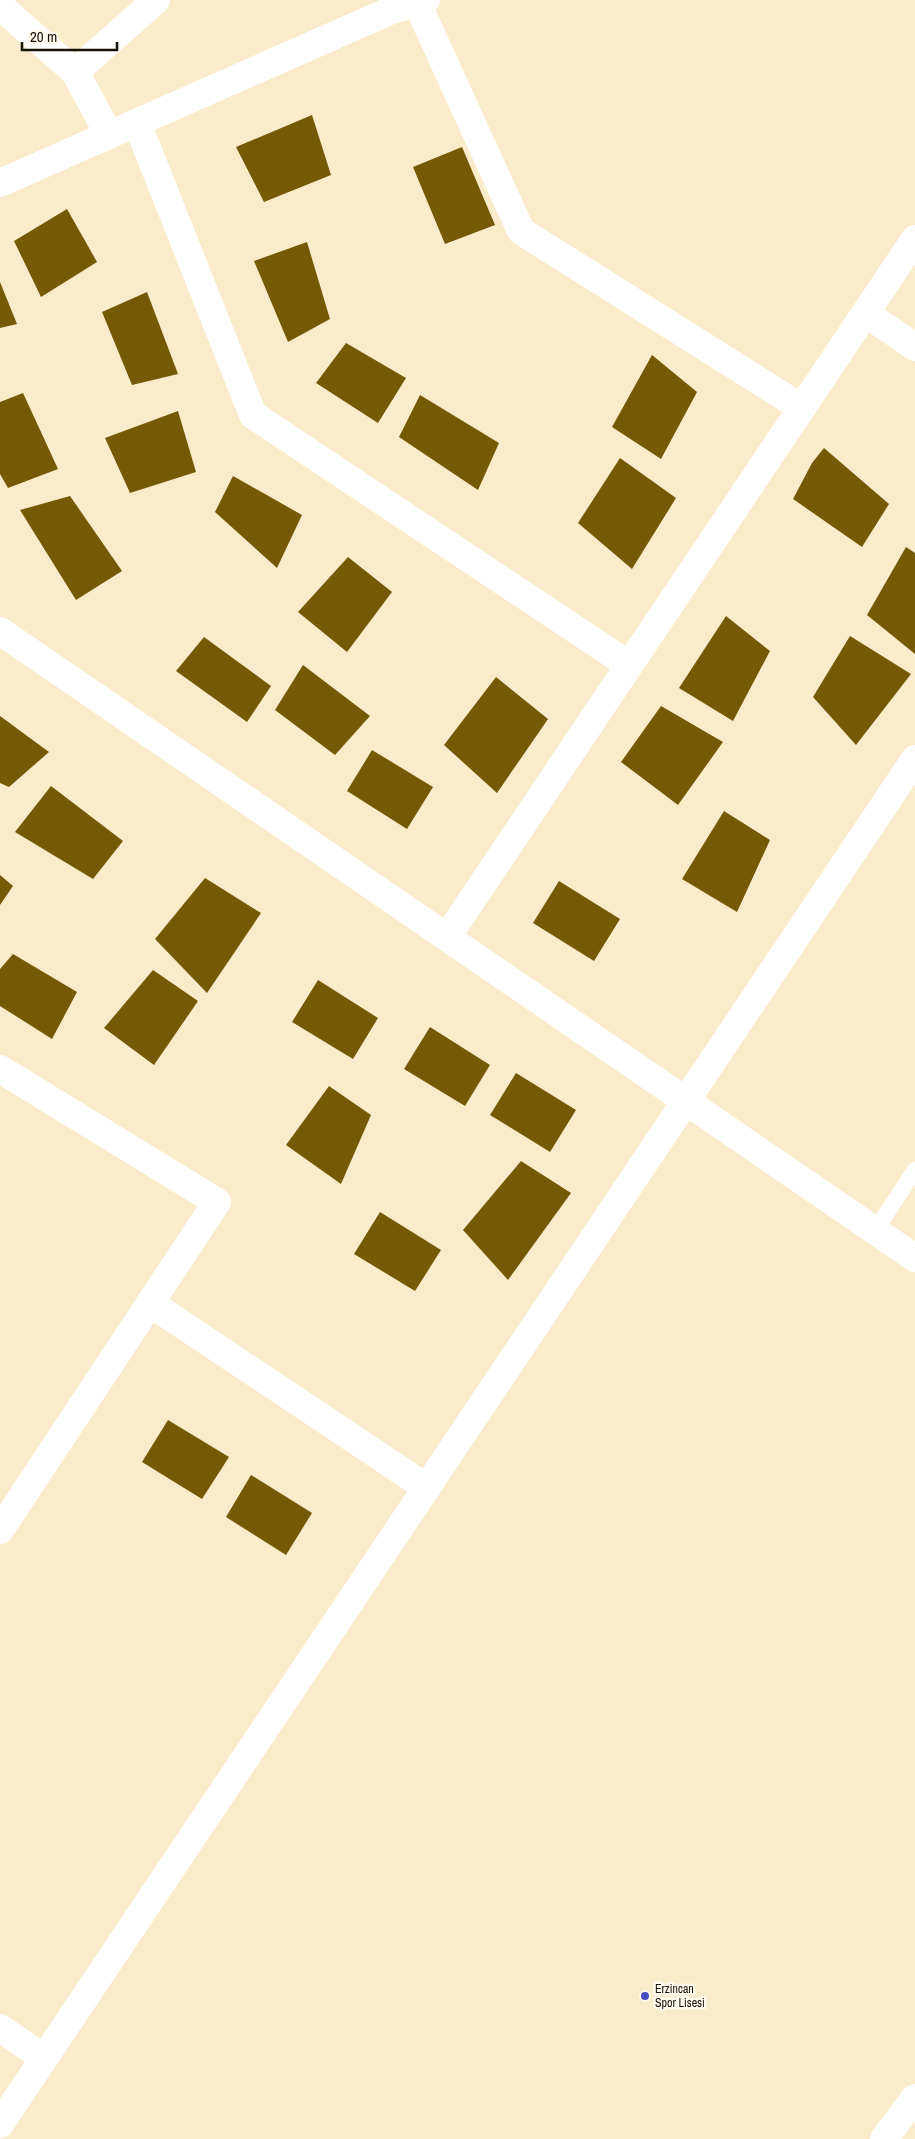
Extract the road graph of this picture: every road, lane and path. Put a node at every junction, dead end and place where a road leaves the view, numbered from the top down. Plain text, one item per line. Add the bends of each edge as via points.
1 (156, 0) edge
2 (421, 1) edge
3 (0, 6) edge
4 (74, 72) junction
5 (137, 123) junction
6 (109, 135) junction
7 (0, 183) edge
8 (915, 239) edge
9 (865, 313) junction
10 (915, 347) edge
11 (802, 408) junction
12 (0, 631) edge
13 (629, 665) junction
14 (912, 769) edge
15 (446, 937) junction
16 (0, 1069) edge
17 (687, 1101) junction
18 (915, 1170) edge
19 (875, 1231) junction
20 (915, 1258) edge
21 (150, 1303) junction
22 (427, 1488) junction
23 (2, 1524) edge
24 (0, 2028) edge
25 (44, 2058) junction
26 (915, 2098) edge
27 (0, 2124) edge
28 (884, 2139) edge

1 - 4 street
2 - 5 street via 392,10
2 - 11 street via 521,231
3 - 4 street
4 - 6 street
5 - 6 street
5 - 13 street via 253,415
6 - 7 street
8 - 9 street
9 - 10 street
9 - 11 street
11 - 13 street
12 - 15 street
13 - 15 street
14 - 17 street
15 - 17 street
16 - 21 street via 217,1202
17 - 19 street
17 - 22 street
18 - 19 lane
19 - 20 street
21 - 22 street
21 - 23 street
22 - 25 street
24 - 25 street
25 - 27 street
26 - 28 street

